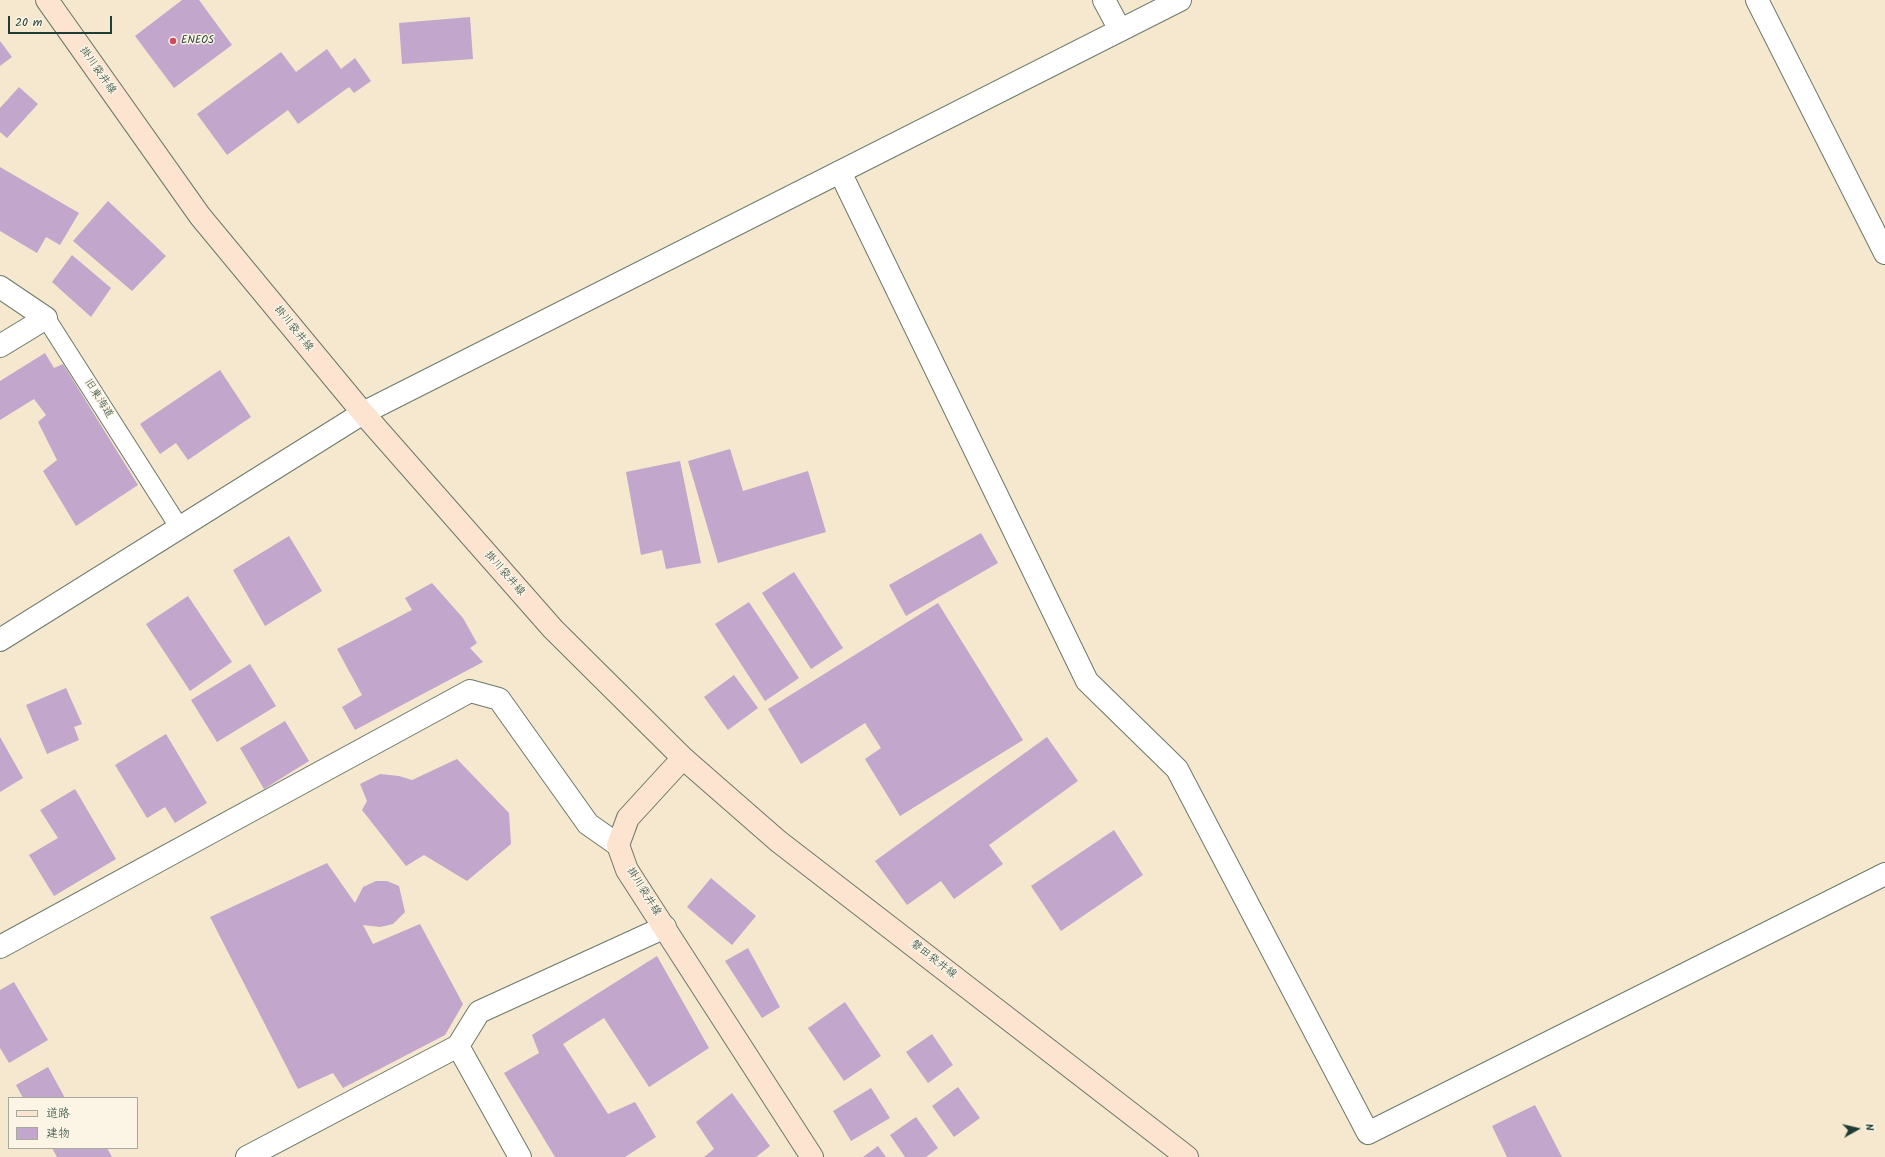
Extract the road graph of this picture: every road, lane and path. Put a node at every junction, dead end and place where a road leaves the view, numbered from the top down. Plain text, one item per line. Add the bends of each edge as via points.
1 (47, 0) edge
2 (1104, 0) edge
3 (1180, 0) edge
4 (1757, 0) edge
5 (1120, 30) junction
6 (840, 172) junction
7 (1885, 253) edge
8 (0, 287) edge
9 (46, 318) junction
10 (0, 346) edge
11 (363, 413) junction
12 (179, 527) junction
13 (0, 640) edge
14 (683, 758) junction
15 (618, 845) junction
16 (1885, 874) edge
17 (665, 927) junction
18 (0, 948) edge
19 (458, 1046) junction
20 (247, 1157) edge
21 (520, 1157) edge
22 (812, 1157) edge
23 (1187, 1157) edge

1 - 11 main road, 掛川袋井線 via 200,216
2 - 5 street
3 - 5 street
4 - 7 street
5 - 6 street
6 - 11 street
6 - 16 street via 1087,681 1177,769 1368,1133
8 - 9 street, 旧東海道
9 - 10 street
9 - 12 lane, 旧東海道
11 - 12 street
11 - 14 main road, 掛川袋井線 via 553,629
12 - 13 street
14 - 15 main road via 628,818
14 - 23 main road, 磐田袋井線 via 778,841
15 - 17 main road, 掛川袋井線 via 627,870
15 - 18 street via 588,824 499,699 470,691
17 - 19 street via 479,1012
17 - 22 main road, 掛川袋井線
19 - 20 street
19 - 21 street

